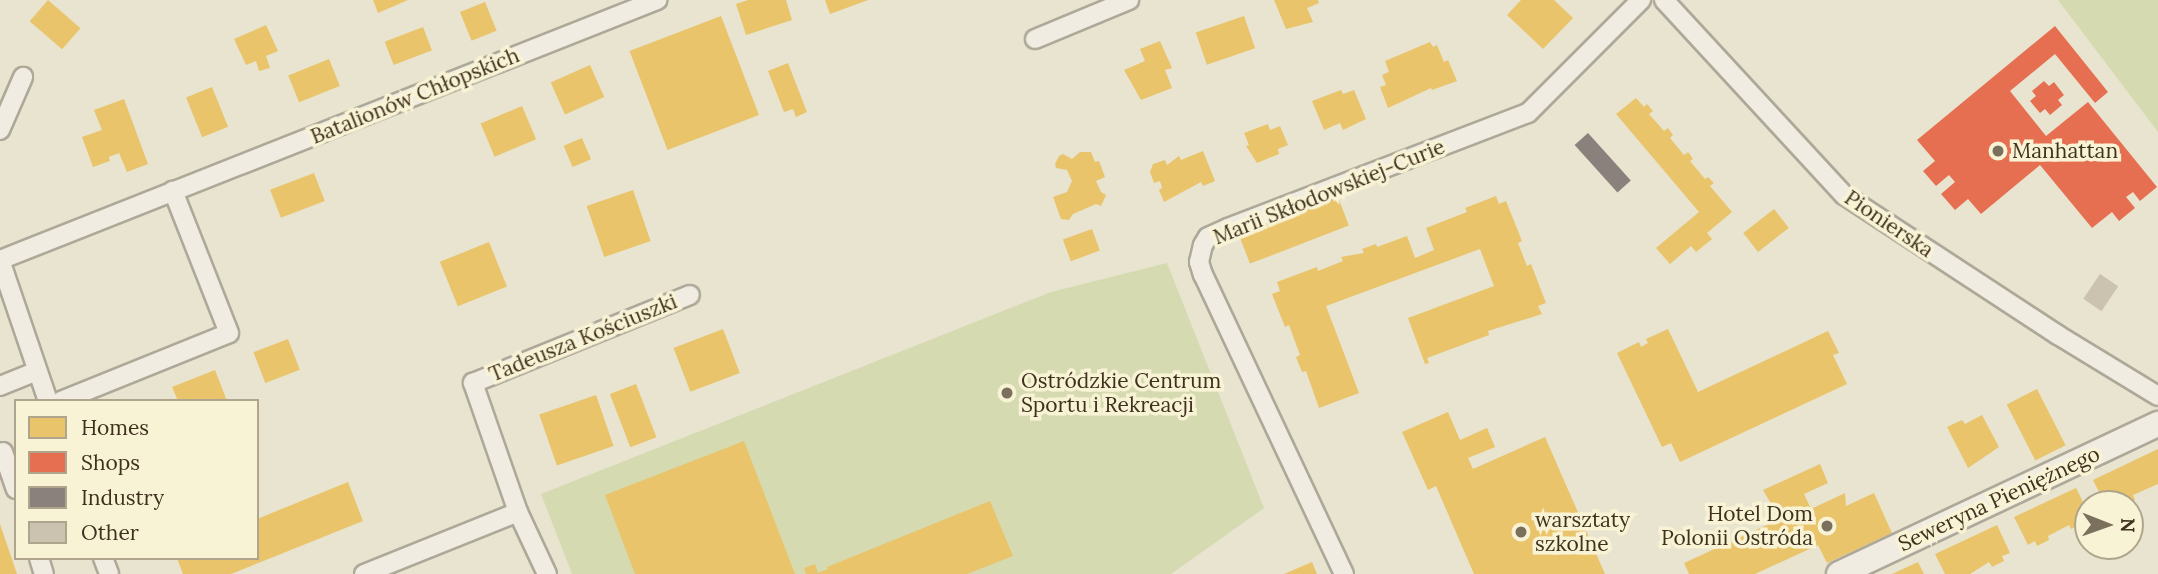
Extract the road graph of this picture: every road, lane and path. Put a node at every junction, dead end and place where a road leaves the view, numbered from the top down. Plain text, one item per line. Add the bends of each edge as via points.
1 (657, 0) edge
2 (1129, 0) edge
3 (1642, 0) edge
4 (1664, 0) edge
5 (1035, 39) dead end
6 (23, 77) dead end
7 (0, 130) edge
8 (173, 191) junction
9 (0, 260) edge
10 (690, 295) dead end
11 (37, 371) junction
12 (0, 386) edge
13 (2158, 396) edge
14 (47, 399) edge
15 (66, 399) edge
16 (2158, 424) edge
17 (3, 452) dead end
18 (14, 483) edge
19 (518, 512) junction
20 (364, 574) edge
21 (547, 574) edge
22 (1344, 574) edge
23 (1839, 574) edge

1 - 8 street, Batalionów Chłopskich
2 - 5 street
3 - 22 street, Marii Skłodowskiej-Curie via 1528,113 1228,228 1208,237 1203,245 1199,262 1203,275
4 - 13 street, Pionierska via 1844,195
6 - 7 street
8 - 9 street, Batalionów Chłopskich
8 - 15 street via 229,333
9 - 11 street
10 - 19 street, Tadeusza Kościuszki via 472,383
11 - 12 street
11 - 14 street
16 - 23 street, Seweryna Pieniężnego
17 - 18 street
19 - 20 street
19 - 21 street, Tadeusza Kościuszki

